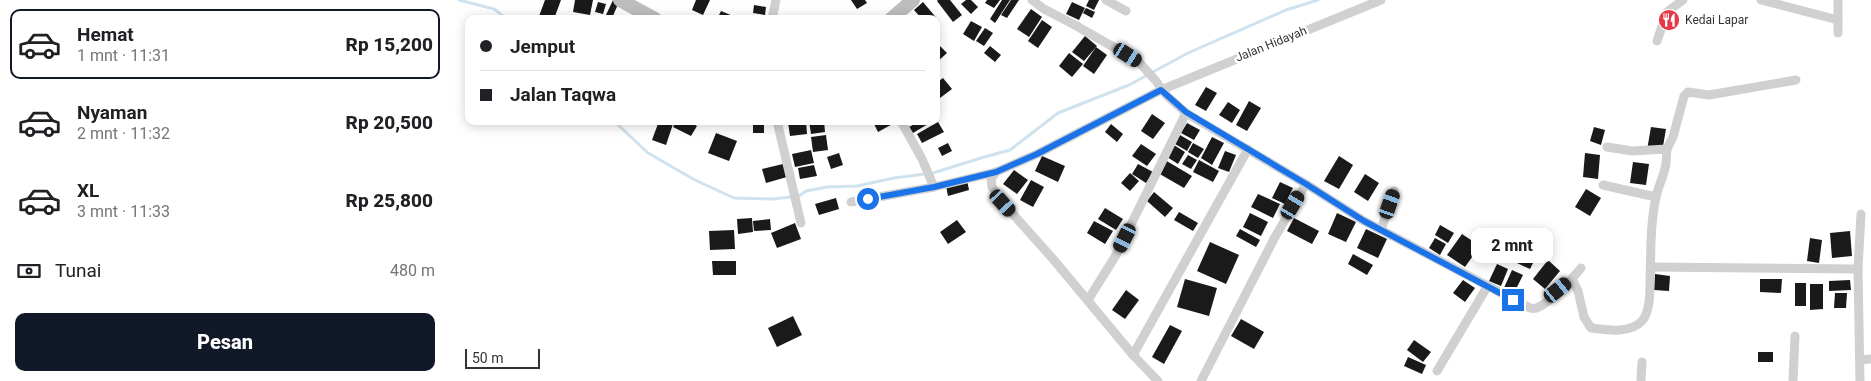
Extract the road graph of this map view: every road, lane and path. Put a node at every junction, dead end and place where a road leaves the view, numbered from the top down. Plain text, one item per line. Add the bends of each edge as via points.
1 (620, 0) edge
2 (776, 0) edge
3 (913, 0) edge
4 (1032, 0) edge
5 (1106, 0) edge
6 (1381, 0) edge
7 (1683, 0) edge
8 (1762, 0) edge
9 (1838, 0) edge
10 (1126, 11) dead end
11 (648, 15) edge
12 (773, 15) edge
13 (896, 15) edge
14 (1838, 20) junction
15 (1838, 33) dead end
16 (1657, 41) dead end
17 (1796, 80) dead end
18 (1161, 90) junction
19 (1186, 112) junction
20 (778, 125) edge
21 (902, 125) edge
22 (1607, 147) dead end
23 (1248, 149) junction
24 (1667, 149) junction
25 (996, 172) junction
26 (932, 183) junction
27 (1306, 184) junction
28 (1603, 185) dead end
29 (1394, 191) dead end
30 (1656, 197) junction
31 (851, 202) dead end
32 (1861, 214) dead end
33 (801, 223) dead end
34 (1381, 230) junction
35 (1650, 267) junction
36 (1581, 268) dead end
37 (1858, 269) junction
38 (1572, 279) junction
39 (1487, 286) junction
40 (1088, 300) junction
41 (1795, 336) dead end
42 (1133, 355) junction
43 (1860, 360) junction
44 (1871, 360) edge
45 (1642, 362) dead end
46 (1437, 371) dead end
47 (1158, 381) edge
48 (1201, 381) edge
49 (1641, 381) edge
50 (1793, 381) edge
51 (1860, 381) edge

1 - 11 street
2 - 12 street
3 - 13 street
4 - 18 street via 1138,61
5 - 10 street
6 - 18 street, Jalan Hidayah
7 - 16 street via 1666,12
8 - 14 street
9 - 14 street
14 - 15 street
17 - 24 street via 1708,95 1688,92
18 - 19 street
18 - 25 street, Jalan Hidayah
19 - 23 street
19 - 40 street via 1116,255
20 - 33 street
21 - 26 street
22 - 24 street via 1632,151
23 - 27 street
23 - 42 street
24 - 30 street
25 - 26 street, Jalan Hidayah
25 - 40 street via 991,179 992,187 1003,203
26 - 31 street, Jalan Hidayah
27 - 34 street
27 - 48 street
28 - 30 street
29 - 34 street
30 - 35 street
32 - 37 street
34 - 39 street
35 - 37 street
35 - 38 street via 1644,319 1637,326 1626,329 1591,328 1584,317
36 - 38 street
37 - 43 street
38 - 39 street via 1536,308 1528,308
39 - 46 street
40 - 42 street
41 - 50 street
42 - 47 street
43 - 44 street
43 - 51 street
45 - 49 street

